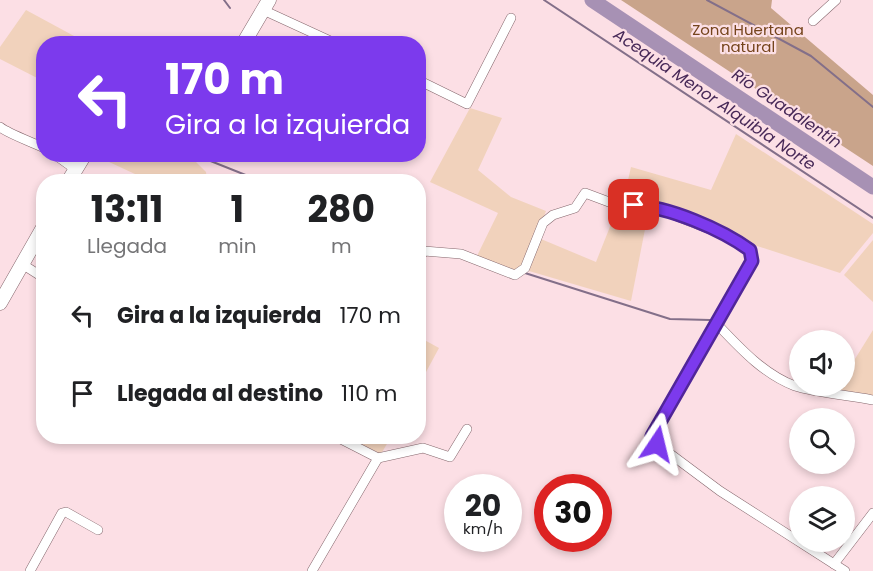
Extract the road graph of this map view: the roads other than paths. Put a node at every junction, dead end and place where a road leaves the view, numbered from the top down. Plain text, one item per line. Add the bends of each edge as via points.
1 (836, 0) edge
2 (266, 5) edge
3 (511, 18) dead end
4 (813, 21) dead end
5 (248, 36) edge
6 (323, 36) edge
7 (426, 84) edge
8 (0, 127) edge
9 (36, 143) edge
10 (60, 162) edge
11 (69, 174) edge
12 (36, 240) edge
13 (426, 251) edge
14 (22, 264) junction
15 (36, 273) edge
16 (0, 303) edge
17 (716, 323) junction
18 (873, 400) edge
19 (467, 429) dead end
20 (351, 444) edge
21 (378, 458) junction
22 (873, 513) edge
23 (98, 530) dead end
24 (834, 564) junction
25 (30, 571) edge
26 (312, 571) edge
27 (845, 571) edge

1 - 4 street
2 - 5 main road
2 - 6 street
3 - 7 street via 467,104
8 - 9 street
10 - 11 street
12 - 14 main road
13 - 17 street via 461,254 515,275 525,268 543,223 575,208 585,193 617,205 651,206 735,239 750,250 752,261
14 - 15 street
14 - 16 main road
17 - 18 street via 773,375 797,386
17 - 24 street via 652,436 657,444 720,490
19 - 21 street via 450,457 423,448
20 - 21 street
21 - 26 street
22 - 24 street
23 - 25 street via 62,513
24 - 27 street

